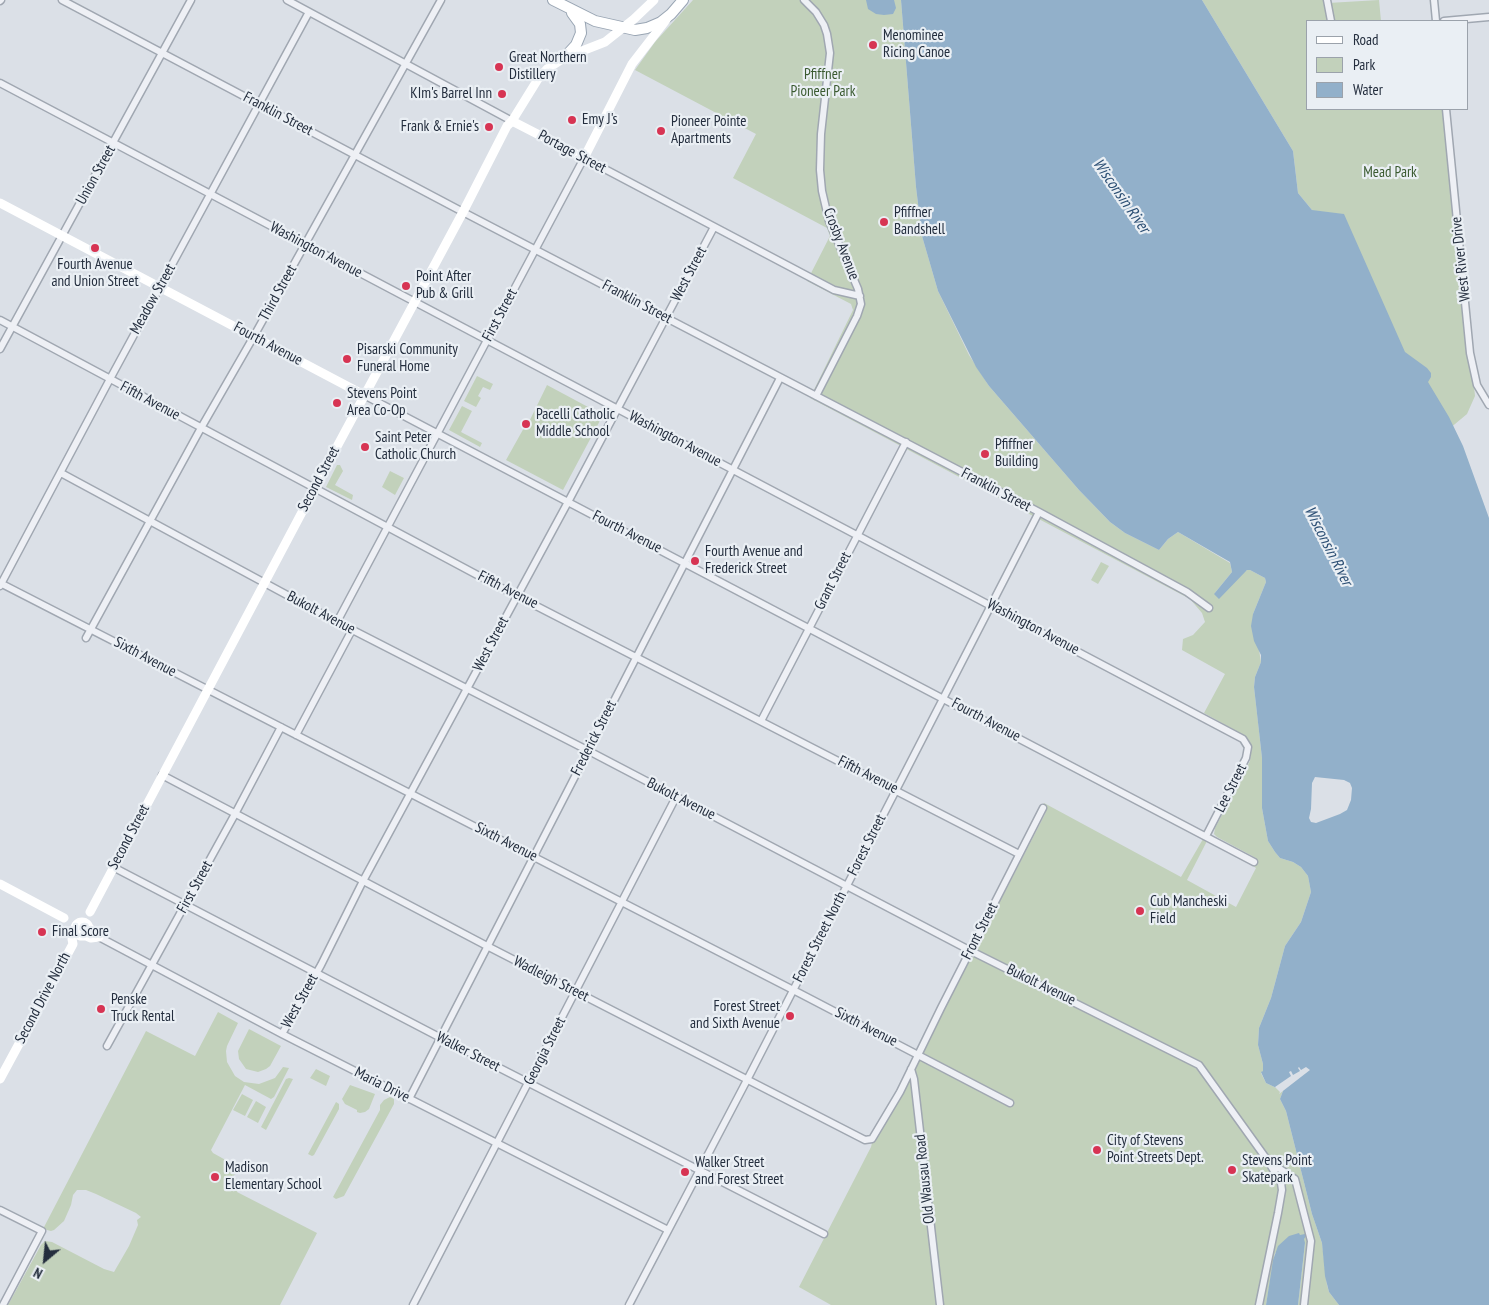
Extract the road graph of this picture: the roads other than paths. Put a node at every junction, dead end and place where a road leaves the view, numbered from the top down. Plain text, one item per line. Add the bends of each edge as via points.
1 (62, 0) edge
2 (191, 0) edge
3 (287, 0) edge
4 (441, 0) edge
5 (553, 0) edge
6 (654, 0) edge
7 (683, 0) edge
8 (804, 0) edge
9 (1327, 0) edge
10 (1434, 0) edge
11 (568, 9) junction
12 (309, 12) junction
13 (671, 14) junction
14 (1489, 17) edge
15 (1331, 20) edge
16 (1436, 20) edge
17 (1455, 20) edge
18 (623, 28) junction
19 (162, 53) junction
20 (564, 58) junction
21 (406, 63) junction
22 (0, 83) edge
23 (259, 104) junction
24 (1446, 110) edge
25 (512, 121) junction
26 (113, 142) junction
27 (354, 154) junction
28 (584, 158) junction
29 (210, 194) junction
30 (0, 203) edge
31 (463, 212) junction
32 (714, 227) junction
33 (62, 236) junction
34 (305, 245) junction
35 (535, 249) junction
36 (160, 287) junction
37 (860, 296) junction
38 (414, 303) junction
39 (666, 317) junction
40 (0, 320) edge
41 (12, 326) junction
42 (254, 336) junction
43 (487, 341) junction
44 (0, 349) edge
45 (780, 378) junction
46 (110, 379) junction
47 (364, 395) junction
48 (816, 396) junction
49 (1489, 405) edge
50 (618, 409) junction
51 (201, 428) junction
52 (438, 434) junction
53 (906, 442) junction
54 (732, 469) junction
55 (60, 473) junction
56 (314, 488) junction
57 (568, 502) junction
58 (1039, 512) junction
59 (150, 522) junction
60 (387, 528) junction
61 (857, 535) junction
62 (684, 562) junction
63 (265, 583) junction
64 (0, 584) edge
65 (517, 596) junction
66 (991, 605) junction
67 (1209, 608) dead end
68 (336, 622) junction
69 (810, 627) junction
70 (91, 629) junction
71 (352, 630) junction
72 (86, 638) dead end
73 (636, 657) junction
74 (466, 689) junction
75 (208, 690) junction
76 (943, 698) junction
77 (762, 721) junction
78 (281, 727) junction
79 (296, 735) junction
80 (1243, 739) joint
81 (587, 750) junction
82 (162, 775) junction
83 (896, 790) junction
84 (410, 794) junction
85 (676, 797) junction
86 (1043, 808) dead end
87 (235, 814) junction
88 (1206, 836) junction
89 (1019, 854) junction
90 (534, 857) junction
91 (1254, 862) dead end
92 (113, 867) junction
93 (363, 881) junction
94 (0, 884) edge
95 (847, 885) junction
96 (622, 902) junction
97 (185, 904) junction
98 (82, 929) junction
99 (99, 937) joint
100 (487, 946) junction
101 (971, 950) junction
102 (153, 965) junction
103 (316, 973) junction
104 (793, 990) junction
105 (575, 992) junction
106 (282, 1034) junction
107 (441, 1038) junction
108 (107, 1046) dead end
109 (919, 1055) junction
110 (911, 1069) junction
111 (0, 1079) edge
112 (747, 1080) junction
113 (529, 1084) junction
114 (409, 1099) junction
115 (1010, 1103) dead end
116 (496, 1144) junction
117 (1268, 1161) junction
118 (700, 1171) junction
119 (0, 1210) edge
120 (668, 1230) junction
121 (824, 1234) dead end
122 (3, 1305) edge
123 (413, 1305) edge
124 (629, 1305) edge
125 (940, 1305) edge
126 (1259, 1305) edge
127 (1304, 1305) edge

1 - 19 street, Franklin Street
2 - 19 street, Union Street
3 - 12 street, Portage Street
4 - 21 street, Third Street
5 - 11 main road
6 - 18 street, Second Street
7 - 13 main road
8 - 37 street, Crosby Avenue via 824,25 830,53 821,134 822,192
9 - 15 street
10 - 16 street
11 - 18 main road via 594,21
11 - 20 main road via 578,20 581,33 578,42
12 - 21 street, Portage Street
12 - 23 street, Meadow Street
13 - 18 main road via 647,28
13 - 28 street, First Street via 632,64
14 - 17 street
18 - 20 street, Second Street via 598,46
19 - 23 street, Franklin Street
19 - 26 street, Union Street
20 - 25 street, Second Street via 547,68
21 - 25 street, Portage Street
21 - 27 street, Third Street
22 - 26 street, Washington Avenue
23 - 27 street, Franklin Street
23 - 29 street, Meadow Street
24 - 49 street, West River Drive via 1470,353 1477,385
25 - 28 street, Portage Street
25 - 31 street, Second Street
26 - 29 street, Washington Avenue
26 - 33 street, Union Street
27 - 31 street, Franklin Street
27 - 34 street, Third Street
28 - 32 street, Portage Street
28 - 35 street, First Street
29 - 34 street, Washington Avenue
29 - 36 street, Meadow Street
30 - 33 street, Fourth Avenue
31 - 35 street, Franklin Street
31 - 38 street, Second Street
32 - 37 street, Portage Street via 834,290
32 - 39 street, West Street
33 - 36 street, Fourth Avenue
33 - 41 street, Union Street
34 - 38 street, Washington Avenue
34 - 42 street, Third Street
35 - 39 street, Franklin Street
35 - 43 street, First Street
36 - 42 street, Fourth Avenue
36 - 46 street, Meadow Street
37 - 48 street, Crosby Avenue via 857,316
38 - 43 street, Washington Avenue
38 - 47 street, Second Street
39 - 45 street, Franklin Street
39 - 50 street, West Street
40 - 41 street, Fifth Avenue
41 - 44 street, Union Street
41 - 46 street, Fifth Avenue
42 - 47 street, Fourth Avenue
42 - 51 street, Third Street
43 - 50 street, Washington Avenue
43 - 52 street, First Street
45 - 48 street, Franklin Street
45 - 54 street, Frederick Street
46 - 51 street, Fifth Avenue
46 - 55 street, Meadow Street
47 - 52 street, Fourth Avenue
47 - 56 street, Second Street
48 - 53 street, Franklin Street
50 - 54 street, Washington Avenue
50 - 57 street, West Street
51 - 56 street, Fifth Avenue
51 - 59 street, Third Street
52 - 57 street, Fourth Avenue
52 - 60 street, First Street
53 - 58 street, Franklin Street
53 - 61 street, Grant Street
54 - 61 street, Washington Avenue
54 - 62 street, Frederick Street
55 - 59 street, Bukolt Avenue
55 - 64 street, Meadow Street
56 - 60 street, Fifth Avenue
56 - 63 street, Second Street
57 - 62 street, Fourth Avenue
57 - 65 street, West Street
58 - 66 street, Forest Street
58 - 67 street, Franklin Street via 1187,592
59 - 63 street, Bukolt Avenue
59 - 70 street, Third Street
60 - 65 street, Fifth Avenue
60 - 68 street, First Street
61 - 66 street, Washington Avenue
61 - 69 street, Grant Street
62 - 69 street, Fourth Avenue
62 - 73 street, Frederick Street
63 - 68 street, Bukolt Avenue
63 - 75 street, Second Street
64 - 70 street, Sixth Avenue
65 - 73 street, Fifth Avenue
65 - 74 street, West Street
66 - 76 street, Forest Street
66 - 80 street, Washington Avenue
68 - 71 street, Bukolt Avenue
69 - 76 street, Fourth Avenue
69 - 77 street, Grant Street
70 - 72 street, Third Street
70 - 75 street, Sixth Avenue
71 - 74 street, Bukolt Avenue
71 - 79 street
73 - 77 street, Fifth Avenue
73 - 81 street, Frederick Street
74 - 81 street, Bukolt Avenue
74 - 84 street, West Street
75 - 78 street, Sixth Avenue
75 - 82 street, Second Street
76 - 83 street, Forest Street
76 - 88 street, Fourth Avenue
77 - 83 street, Fifth Avenue
78 - 79 street, Sixth Avenue
78 - 87 street, First Street
79 - 84 street, Sixth Avenue
80 - 88 street, Lee Street via 1248,748 1246,758
81 - 85 street, Bukolt Avenue
81 - 90 street, Frederick Street
82 - 87 street, Wadleigh Street
82 - 92 street, Second Street
83 - 89 street, Fifth Avenue
83 - 95 street, Forest Street
84 - 90 street, Sixth Avenue
84 - 93 street, West Street
85 - 95 street, Bukolt Avenue
85 - 96 street, Georgia Street
86 - 89 street, Front Street
87 - 93 street, Wadleigh Street
87 - 97 street, First Street
88 - 91 street, Fourth Avenue
89 - 101 street, Front Street
90 - 96 street, Sixth Avenue
90 - 100 street, Frederick Street
92 - 97 street, Walker Street
92 - 98 street, Second Street
93 - 100 street, Wadleigh Street
93 - 103 street, West Street
94 - 98 street
95 - 101 street, Bukolt Avenue
95 - 104 street, Forest Street North
96 - 104 street, Sixth Avenue
96 - 105 street, Georgia Street
97 - 102 street, First Street
97 - 103 street, Walker Street
98 - 99 street via 92,938
98 - 111 street, Second Drive North via 78,942 73,944
99 - 102 street, Maria Drive
100 - 105 street, Wadleigh Street
100 - 107 street, Frederick Street
101 - 109 street, Front Street
101 - 117 street, Bukolt Avenue via 1198,1065
102 - 106 street, Maria Drive
102 - 108 street, First Street
103 - 106 street, West Street
103 - 107 street, Walker Street
104 - 109 street, Sixth Avenue
104 - 112 street
105 - 112 street, Wadleigh Street
105 - 113 street, Georgia Street
106 - 114 street, Maria Drive
107 - 113 street, Walker Street
107 - 114 street, Frederick Street
109 - 110 street
109 - 115 street, Sixth Avenue
110 - 112 street, Wadleigh Street via 881,1126 869,1140 859,1138
110 - 125 street, Old Wausau Road
112 - 118 street
113 - 116 street, Georgia Street
113 - 118 street, Walker Street
114 - 116 street, Maria Drive
116 - 120 street, Maria Drive
116 - 123 street, Georgia Street
117 - 126 street, Bukolt Avenue via 1279,1177 1282,1190
117 - 127 street, Bukolt Avenue via 1292,1176 1297,1185 1311,1241
118 - 120 street
118 - 121 street, Walker Street
119 - 122 street via 42,1231
120 - 124 street

